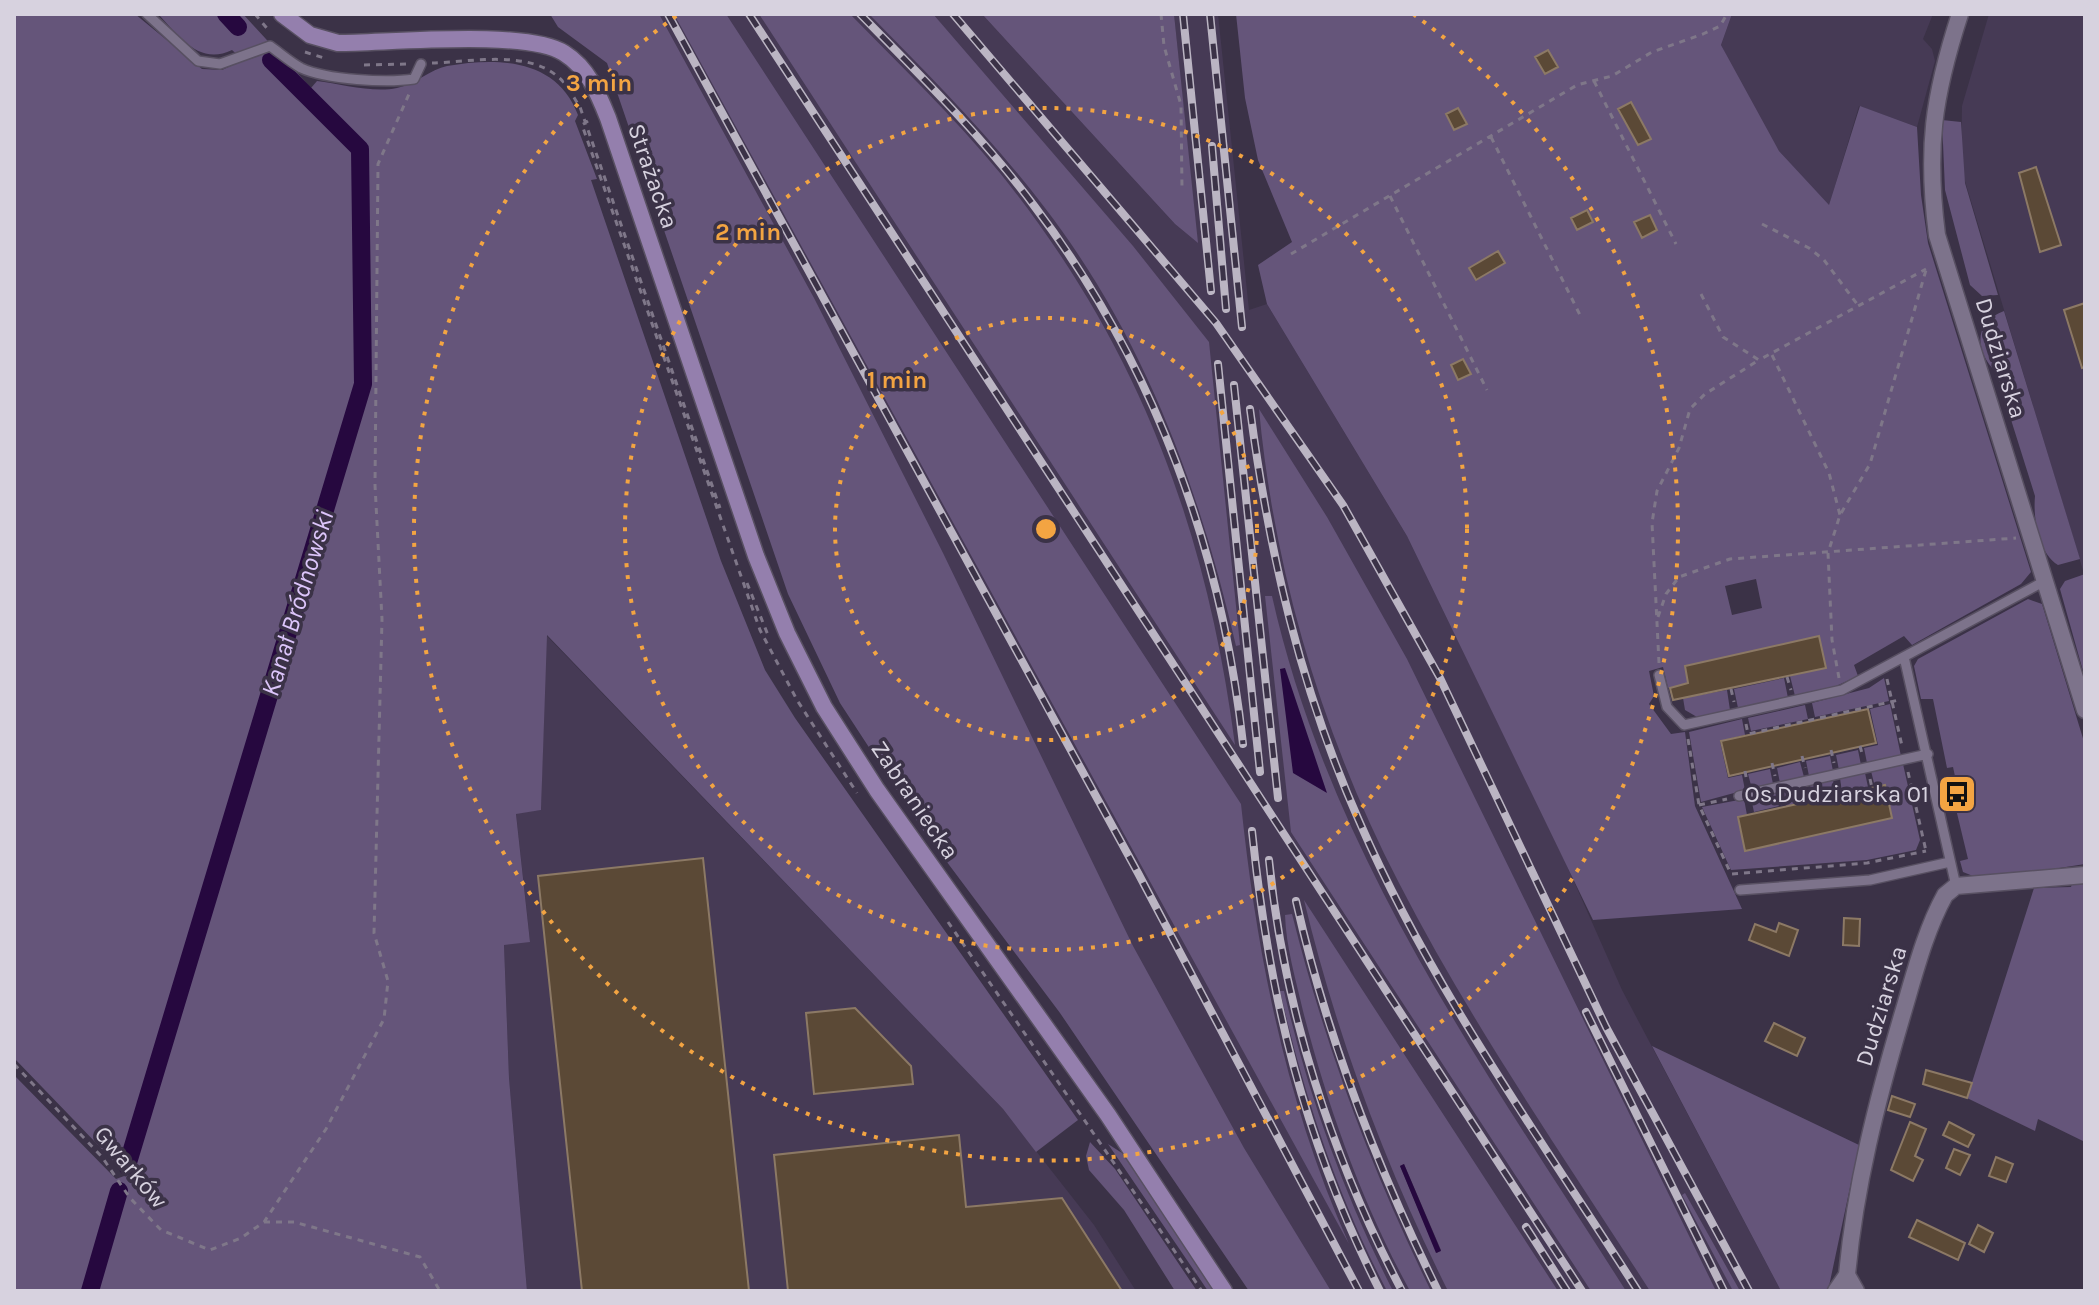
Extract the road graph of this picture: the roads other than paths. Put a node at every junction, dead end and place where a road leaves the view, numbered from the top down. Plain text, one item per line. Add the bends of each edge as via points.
1 (147, 14) edge
2 (282, 14) edge
3 (1960, 14) edge
4 (423, 60) road end
5 (664, 285) joint
6 (2045, 581) junction
7 (1904, 657) junction
8 (1659, 675) road end
9 (2085, 710) edge
10 (1928, 754) junction
11 (1739, 796) road end
12 (1950, 862) junction
13 (2085, 875) edge
14 (1956, 886) junction
15 (1740, 890) dead end
16 (1847, 1275) junction
17 (1224, 1291) edge
18 (1836, 1291) edge
19 (1856, 1291) edge

1 - 4 lane via 198,61 220,64 270,46 302,68 394,82 414,79
2 - 5 main road, Strażacka via 310,35 338,43 530,40 563,52 597,90
3 - 6 street, Dudziarska via 1933,110 1931,186 1937,235
5 - 17 main road, Zabraniecka via 756,556 824,707
6 - 7 lane
6 - 9 street, Dudziarska
7 - 8 lane via 1842,690 1684,725 1667,707
7 - 10 lane
10 - 11 lane
10 - 12 lane
12 - 14 lane
12 - 15 lane via 1870,880
13 - 14 street
14 - 16 street, Dudziarska via 1934,917 1881,1085 1868,1134
16 - 18 street, Dudziarska
16 - 19 street

